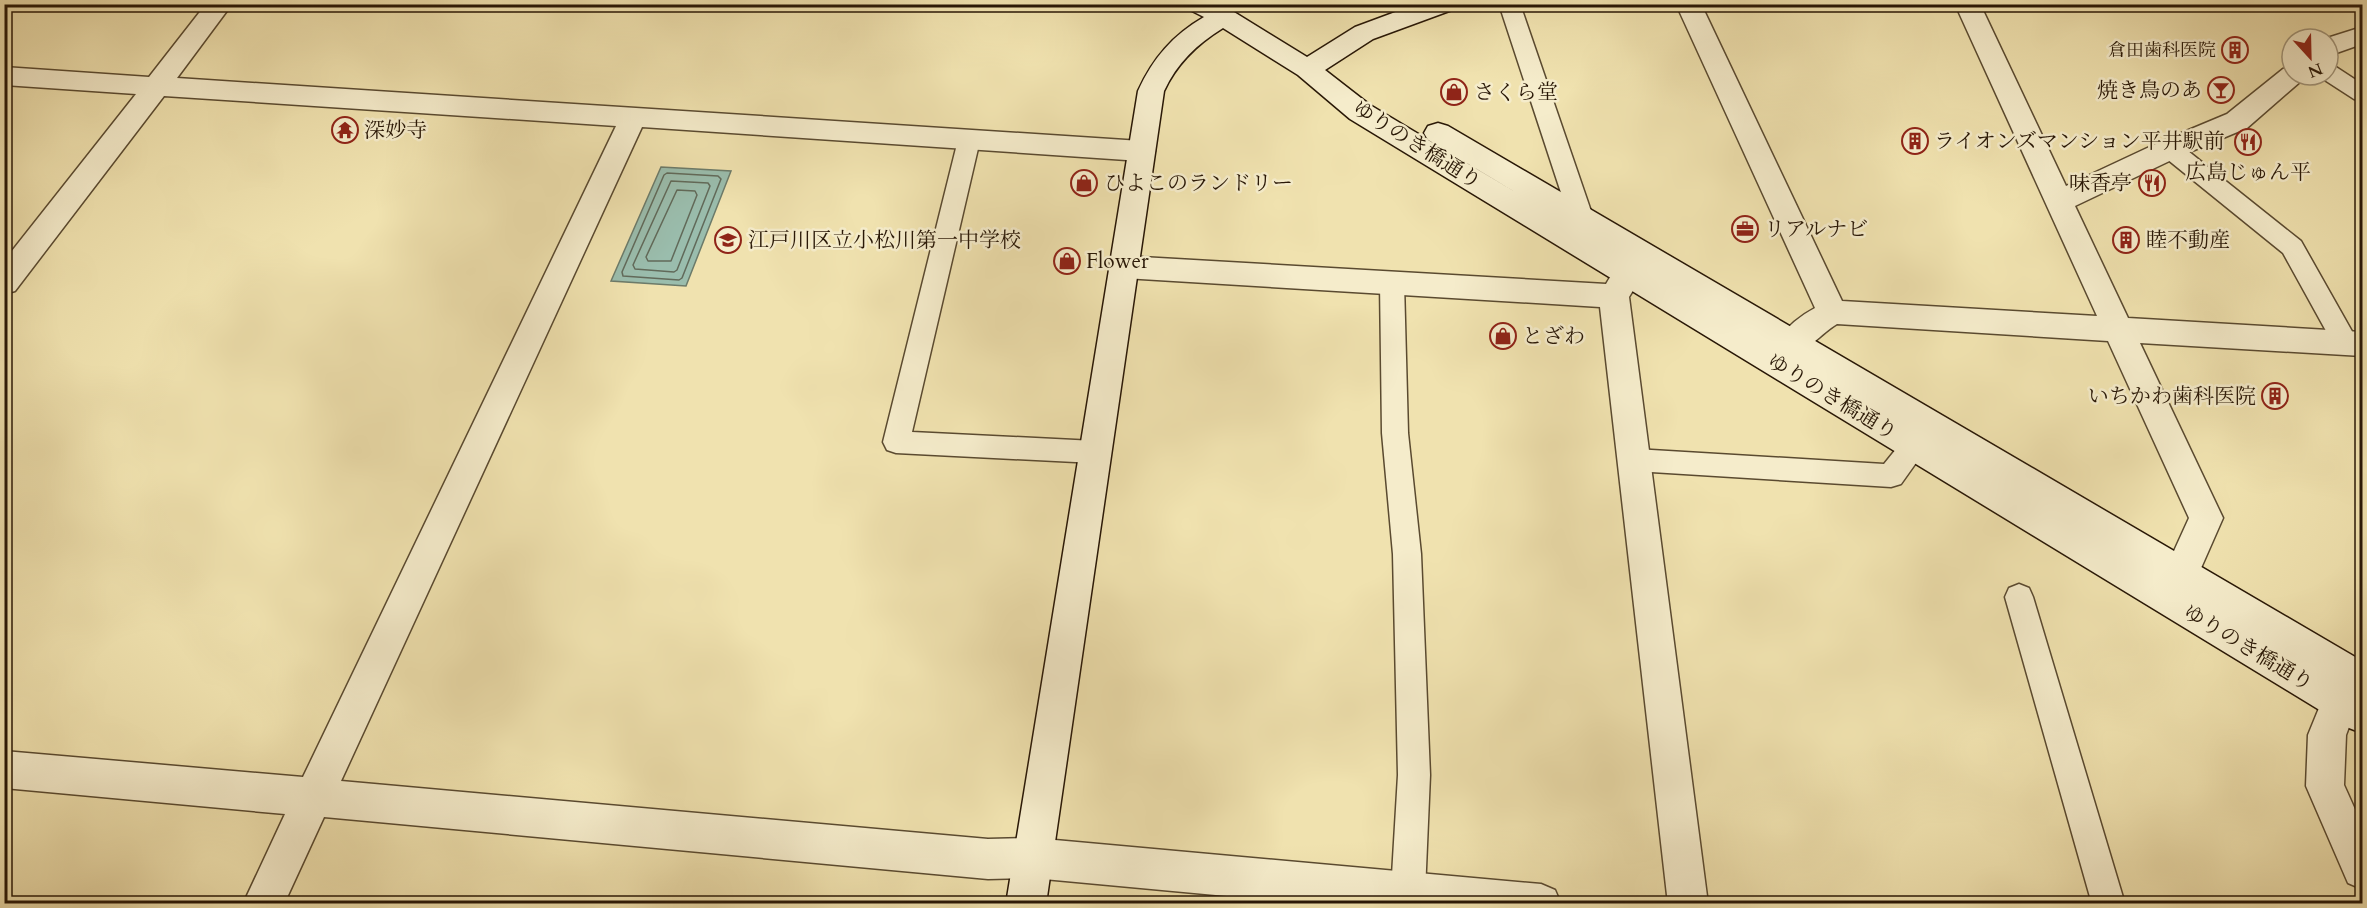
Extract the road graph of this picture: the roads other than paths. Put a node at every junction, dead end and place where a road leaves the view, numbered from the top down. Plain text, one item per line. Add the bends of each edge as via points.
1 (220, 4) edge
2 (1443, 4) edge
3 (1509, 4) edge
4 (1688, 4) edge
5 (1967, 4) edge
6 (1208, 8) edge
7 (2362, 35) edge
8 (2340, 43) edge
9 (1308, 69) junction
10 (4, 76) edge
11 (2340, 80) edge
12 (2280, 85) edge
13 (156, 86) junction
14 (2362, 94) edge
15 (633, 118) junction
16 (969, 140) junction
17 (2170, 149) junction
18 (1141, 151) junction
19 (2060, 201) junction
20 (1581, 217) junction
21 (1124, 267) junction
22 (4, 283) edge
23 (1392, 283) junction
24 (1621, 285) junction
25 (1832, 312) junction
26 (2119, 327) junction
27 (1793, 342) junction
28 (2354, 343) edge
29 (1915, 446) junction
30 (1095, 452) junction
31 (1635, 460) junction
32 (2182, 573) junction
33 (2019, 597) dead end
34 (2355, 700) edge
35 (4, 769) edge
36 (313, 796) junction
37 (1033, 858) junction
38 (2362, 869) edge
39 (1408, 892) junction
40 (263, 903) edge
41 (1026, 903) edge
42 (1541, 903) edge
43 (1688, 903) edge
44 (2109, 903) edge

1 - 13 street
2 - 9 street via 1364,33
3 - 20 lane
4 - 25 street
5 - 19 street
6 - 9 street, ゆりのき橋通り
6 - 18 street via 1191,37 1166,62 1151,92
7 - 8 street
9 - 20 street, ゆりのき橋通り via 1379,99
9 - 24 street, ゆりのき橋通り via 1360,112
10 - 13 street
11 - 14 lane
12 - 17 street via 2237,121
13 - 15 street
13 - 22 street
15 - 16 street
15 - 36 street
16 - 18 street
16 - 30 lane via 897,442
17 - 19 street
17 - 28 lane via 2292,248
18 - 21 street
19 - 26 street
20 - 27 street, ゆりのき橋通り
21 - 23 street
21 - 30 street
23 - 24 street
23 - 39 lane via 1395,432 1407,554 1414,763
24 - 29 street, ゆりのき橋通り
24 - 31 street
25 - 26 street
25 - 27 street
26 - 28 street
26 - 32 street via 2206,518
27 - 32 street, ゆりのき橋通り
29 - 31 lane via 1891,476
29 - 34 street, ゆりのき橋通り
30 - 37 street
31 - 43 street
32 - 34 street, ゆりのき橋通り
33 - 44 lane
34 - 38 street via 2326,735 2325,786
35 - 36 street
36 - 37 street via 988,860
36 - 40 street
37 - 39 street
37 - 41 street
39 - 42 street

